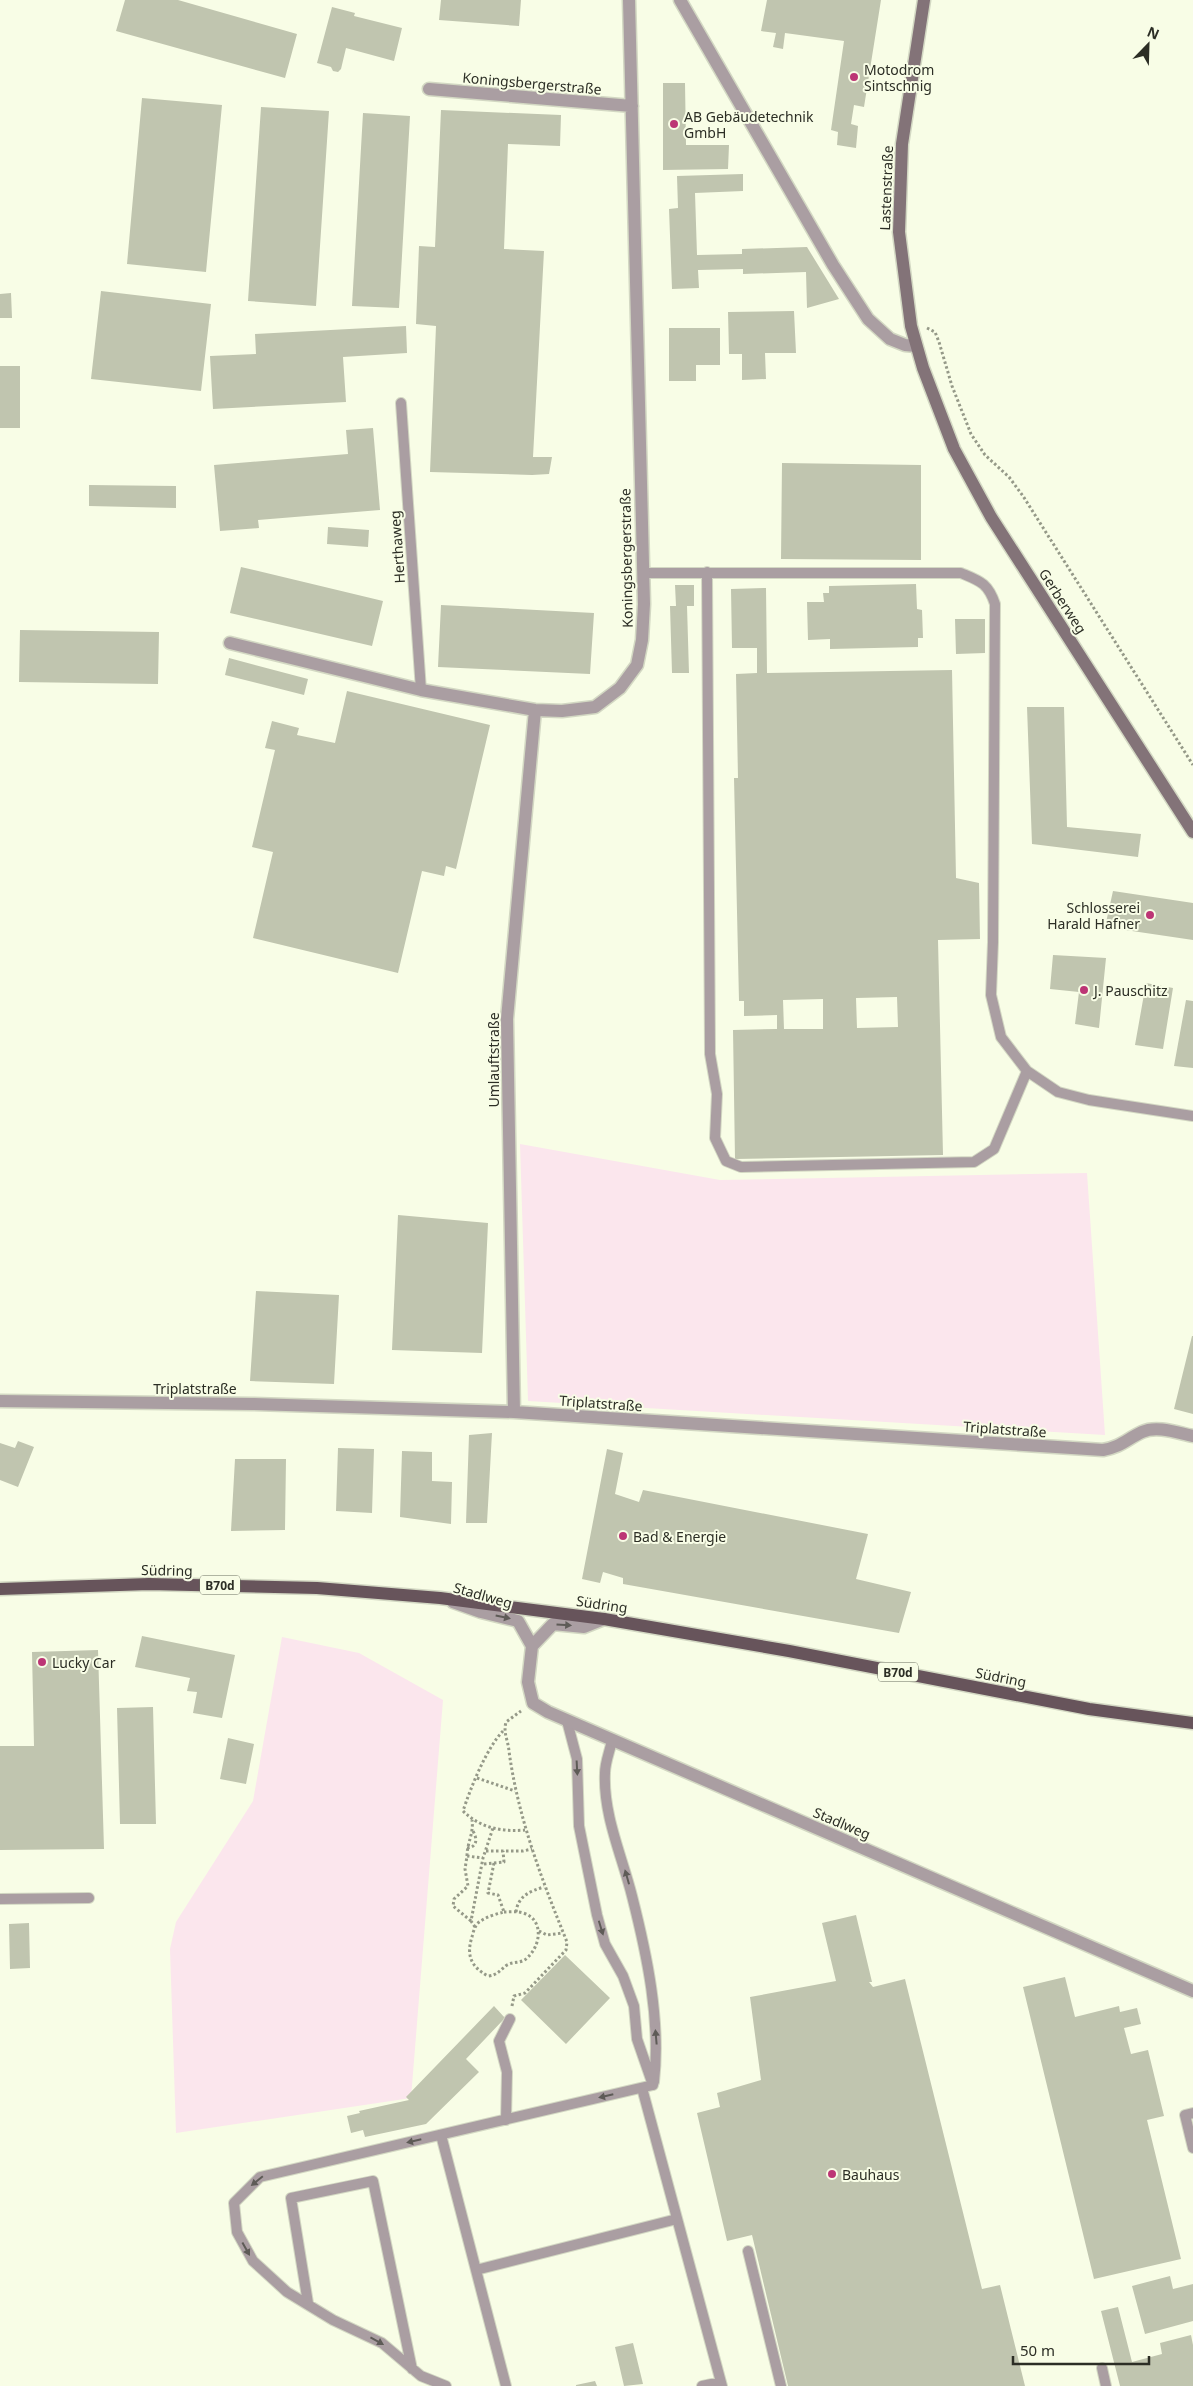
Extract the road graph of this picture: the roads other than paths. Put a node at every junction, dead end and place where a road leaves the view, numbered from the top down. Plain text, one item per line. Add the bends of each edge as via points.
1 (628, 0) edge
2 (680, 0) edge
3 (924, 0) edge
4 (429, 89) dead end
5 (632, 106) junction
6 (916, 346) junction
7 (926, 376) joint
8 (401, 403) dead end
9 (707, 572) junction
10 (643, 573) junction
11 (230, 643) dead end
12 (420, 690) junction
13 (535, 710) junction
14 (1193, 832) edge
15 (1027, 1071) junction
16 (1193, 1116) edge
17 (0, 1401) edge
18 (514, 1412) junction
19 (1193, 1436) edge
20 (0, 1589) edge
21 (440, 1598) junction
22 (604, 1619) junction
23 (532, 1646) junction
24 (567, 1721) junction
25 (1193, 1723) edge
26 (612, 1740) junction
27 (90, 1898) dead end
28 (0, 1899) edge
29 (1193, 1991) edge
30 (510, 2019) road end
31 (653, 2085) junction
32 (642, 2088) junction
33 (1193, 2112) edge
34 (506, 2120) junction
35 (440, 2135) junction
36 (1193, 2148) edge
37 (677, 2220) junction
38 (748, 2251) dead end
39 (476, 2270) junction
40 (308, 2303) junction
41 (1102, 2368) dead end
42 (412, 2369) junction
43 (721, 2384) edge
44 (446, 2386) edge
45 (506, 2386) edge
46 (702, 2386) edge
47 (781, 2386) edge
48 (1106, 2386) edge

1 - 5 street, Koningsbergerstraße
2 - 6 street via 833,265 868,319 890,339 905,346
3 - 6 street, Lastenstraße via 902,144 899,232
4 - 5 street, Koningsbergerstraße
5 - 10 street, Koningsbergerstraße
6 - 7 street, Lastenstraße
7 - 14 street, Gerberweg via 954,449 991,517
8 - 12 lane, Herthaweg
9 - 10 lane
9 - 15 lane via 961,573 980,581 990,590 995,604 990,995 1001,1037
9 - 15 lane via 710,1054 718,1094 715,1138 726,1161 741,1167 974,1162 994,1148
10 - 13 street, Koningsbergerstraße via 642,640 637,665 620,688 595,708
11 - 12 street, Koningsbergerstraße
12 - 13 street, Koningsbergerstraße
13 - 18 street, Umlauftstraße via 507,1019
15 - 16 lane via 1058,1092
17 - 18 street, Triplatstraße
18 - 19 street, Triplatstraße via 1103,1450 1118,1448 1144,1431 1161,1430
20 - 21 main road, Südring / B70d via 149,1584 318,1588
21 - 22 main road, Südring / B70d
21 -> 23 street, Stadlweg via 518,1621
23 -> 22 street via 553,1624 584,1627
22 - 25 main road, Südring / B70d via 1089,1709
23 - 24 street, Stadlweg via 528,1682 533,1703
24 - 26 street, Stadlweg
24 -> 31 lane via 577,1760 579,1826 597,1915 605,1944 623,1976 634,2006 637,2039
26 - 29 street, Stadlweg
31 -> 26 lane via 657,2054 648,1979 632,1895 606,1800 605,1772
27 - 28 lane
30 - 34 lane via 499,2041 507,2072
31 - 32 lane
32 -> 34 lane
32 - 37 lane
33 - 36 lane via 1185,2114
34 - 35 lane
35 - 39 lane
35 -> 40 lane via 260,2176 234,2203 236,2232 253,2261 287,2292
37 - 39 lane
37 - 43 lane
38 - 47 lane
39 - 45 lane
40 -> 42 lane via 334,2320 382,2343
40 - 42 lane via 290,2198 373,2181
41 - 48 lane
42 - 44 lane
43 - 46 lane

